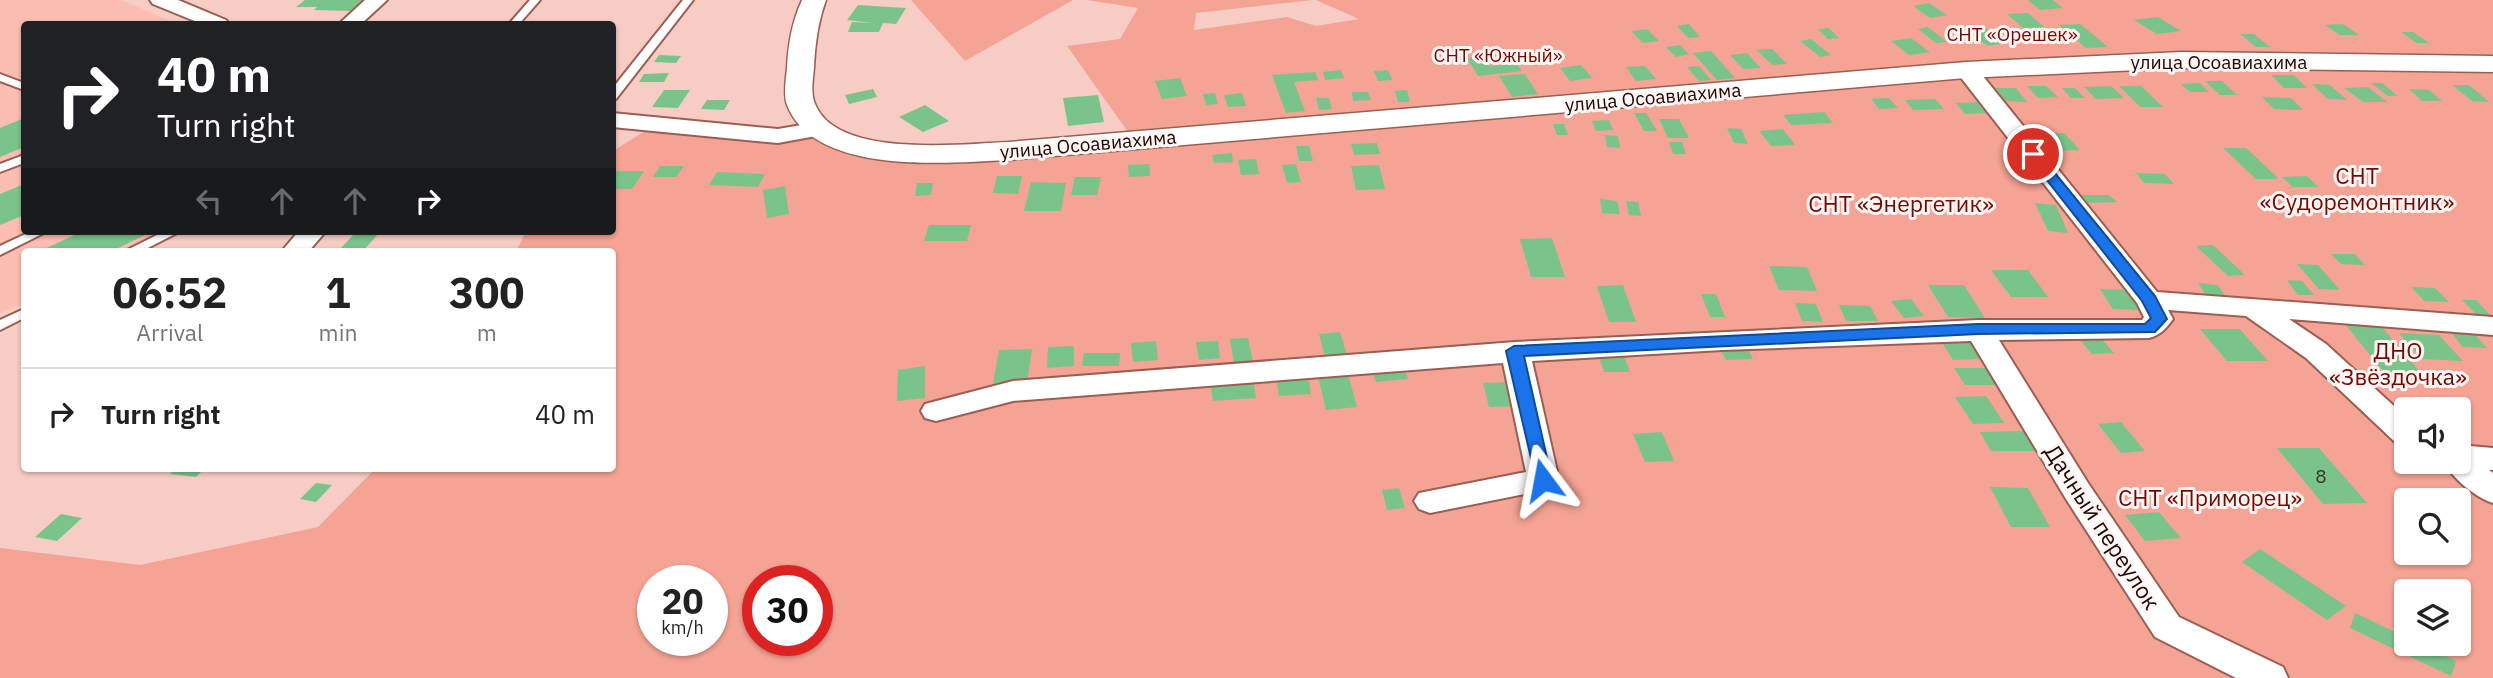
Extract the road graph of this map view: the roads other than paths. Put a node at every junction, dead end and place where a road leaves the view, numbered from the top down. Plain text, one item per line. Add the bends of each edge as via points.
1 (160, 0) edge
2 (220, 0) edge
3 (377, 0) edge
4 (535, 0) edge
5 (688, 0) edge
6 (814, 0) edge
7 (199, 17) junction
8 (210, 21) edge
9 (352, 21) edge
10 (517, 21) edge
11 (2493, 64) edge
12 (1966, 70) junction
13 (0, 78) edge
14 (21, 87) edge
15 (616, 92) edge
16 (616, 121) edge
17 (818, 129) junction
18 (21, 160) edge
19 (0, 168) edge
20 (34, 235) edge
21 (166, 235) edge
22 (138, 248) edge
23 (0, 251) edge
24 (2149, 300) junction
25 (2254, 309) junction
26 (21, 315) edge
27 (0, 326) edge
28 (2493, 326) edge
29 (1978, 329) junction
30 (1514, 351) junction
31 (936, 411) dead end
32 (2394, 423) edge
33 (2471, 457) edge
34 (2493, 459) edge
35 (2471, 472) edge
36 (2493, 491) edge
37 (1430, 500) dead end
38 (2270, 678) edge

1 - 7 street
2 - 7 street
3 - 9 street
4 - 10 lane
5 - 15 lane
6 - 17 street via 801,43 799,85 801,105
7 - 8 street
11 - 12 street, улица Осоавиахима via 2181,60
12 - 17 street, улица Осоавиахима via 1008,151 867,150
12 - 24 street
13 - 14 lane
16 - 17 street via 778,136
18 - 19 lane
20 - 23 lane
21 - 22 lane
24 - 25 street
24 - 29 street via 2159,319 2149,329
25 - 28 street
25 - 32 street via 2316,351
26 - 27 lane
29 - 30 street
29 - 38 street, Дачный переулок via 2167,626
30 - 31 street via 1013,391
30 - 37 street via 1543,480
33 - 34 street
35 - 36 street

